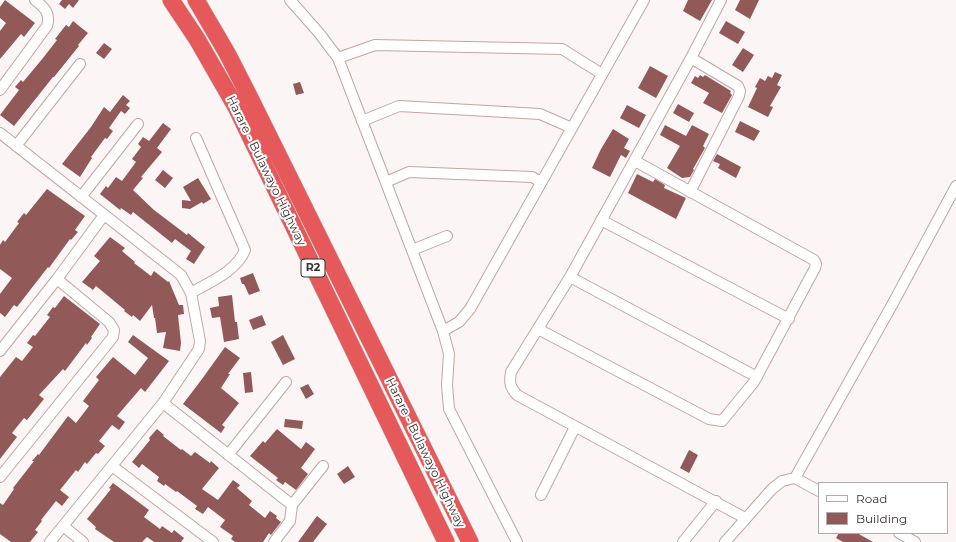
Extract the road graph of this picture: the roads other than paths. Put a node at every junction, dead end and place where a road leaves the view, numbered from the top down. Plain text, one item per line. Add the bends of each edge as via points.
1 (35, 0) edge
2 (171, 0) edge
3 (196, 0) edge
4 (290, 0) edge
5 (644, 0) edge
6 (721, 0) edge
7 (338, 58) junction
8 (691, 58) junction
9 (80, 64) dead end
10 (602, 74) junction
11 (0, 90) edge
12 (362, 121) junction
13 (138, 124) dead end
14 (572, 128) junction
15 (0, 133) edge
16 (196, 138) dead end
17 (16, 146) junction
18 (635, 161) junction
19 (386, 182) junction
20 (541, 182) junction
21 (956, 186) edge
22 (690, 192) junction
23 (81, 197) junction
24 (104, 215) junction
25 (601, 220) junction
26 (447, 236) dead end
27 (412, 250) junction
28 (570, 277) junction
29 (57, 279) junction
30 (191, 293) junction
31 (789, 319) junction
32 (538, 328) junction
33 (443, 331) junction
34 (0, 351) edge
35 (757, 377) junction
36 (286, 382) dead end
37 (163, 403) junction
38 (575, 427) junction
39 (228, 455) junction
40 (112, 466) junction
41 (323, 466) dead end
42 (0, 477) edge
43 (795, 478) junction
44 (818, 490) edge
45 (541, 495) dead end
46 (716, 501) junction
47 (292, 505) junction
48 (745, 518) junction
49 (63, 526) junction
50 (901, 534) edge
51 (444, 540) edge
52 (50, 542) edge
53 (83, 542) edge
54 (213, 542) edge
55 (274, 542) edge
56 (470, 542) edge
57 (517, 542) edge
58 (682, 542) edge
59 (725, 542) edge
60 (915, 542) edge

1 - 11 street via 46,8 48,26
2 - 51 highway, Harare - Bulawayo Highway / R2 via 236,107
3 - 56 highway, Harare - Bulawayo Highway / R2 via 247,92
4 - 7 street
5 - 10 street
6 - 8 street
7 - 10 street via 375,45 562,49
7 - 12 street
8 - 18 street
8 - 22 street via 738,86 740,91
9 - 17 street
10 - 14 street
12 - 14 street via 399,106 540,114
12 - 19 street
13 - 23 street
14 - 20 street
15 - 17 street
16 - 30 street via 245,250 234,267
17 - 23 street
18 - 22 street
18 - 25 street
19 - 20 street via 409,172 532,177
19 - 27 street
20 - 33 street via 470,308 459,322
21 - 43 street
22 - 31 street via 814,260 815,268
23 - 24 street
24 - 29 street
24 - 30 street via 181,275
25 - 28 street
25 - 31 street
26 - 27 street
27 - 33 street
28 - 32 street
28 - 35 street
29 - 34 street
29 - 42 street via 109,322 113,337
30 - 37 street via 200,347
31 - 35 street
32 - 35 street via 709,419 722,421
32 - 38 street via 512,372 509,382 517,395
33 - 57 street via 449,354 449,409
36 - 39 street
37 - 39 street
37 - 40 street
38 - 45 street
38 - 46 street
39 - 47 street
40 - 49 street
40 - 54 street
41 - 47 street
43 - 44 street
43 - 48 street via 782,481 772,489
46 - 48 street
46 - 58 street
47 - 55 street via 290,521
48 - 59 street
49 - 52 street
49 - 53 street
50 - 60 street

